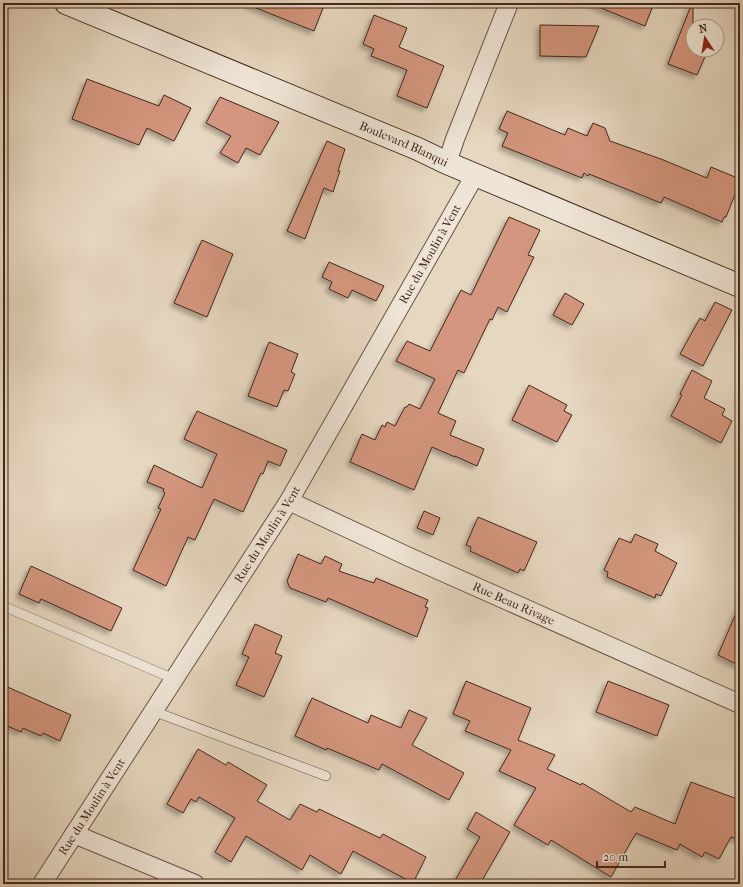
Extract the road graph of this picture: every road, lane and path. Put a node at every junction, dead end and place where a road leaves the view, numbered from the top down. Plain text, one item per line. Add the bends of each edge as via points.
1 (66, 3) edge
2 (509, 3) edge
3 (447, 163) junction
4 (475, 175) junction
5 (740, 286) edge
6 (289, 501) junction
7 (3, 606) edge
8 (174, 679) junction
9 (740, 704) edge
10 (154, 711) junction
11 (326, 776) dead end
12 (74, 834) junction
13 (42, 884) edge
14 (196, 884) edge

1 - 3 street, Boulevard Blanqui via 418,148
2 - 3 street
3 - 4 street, Boulevard Blanqui
4 - 5 street, Boulevard Blanqui
4 - 6 street, Rue du Moulin à Vent
6 - 8 street, Rue du Moulin à Vent
6 - 9 street, Rue Beau Rivage
7 - 8 lane
8 - 10 street, Rue du Moulin à Vent
10 - 11 lane
10 - 12 street, Rue du Moulin à Vent
12 - 13 street, Rue du Moulin à Vent
12 - 14 street

